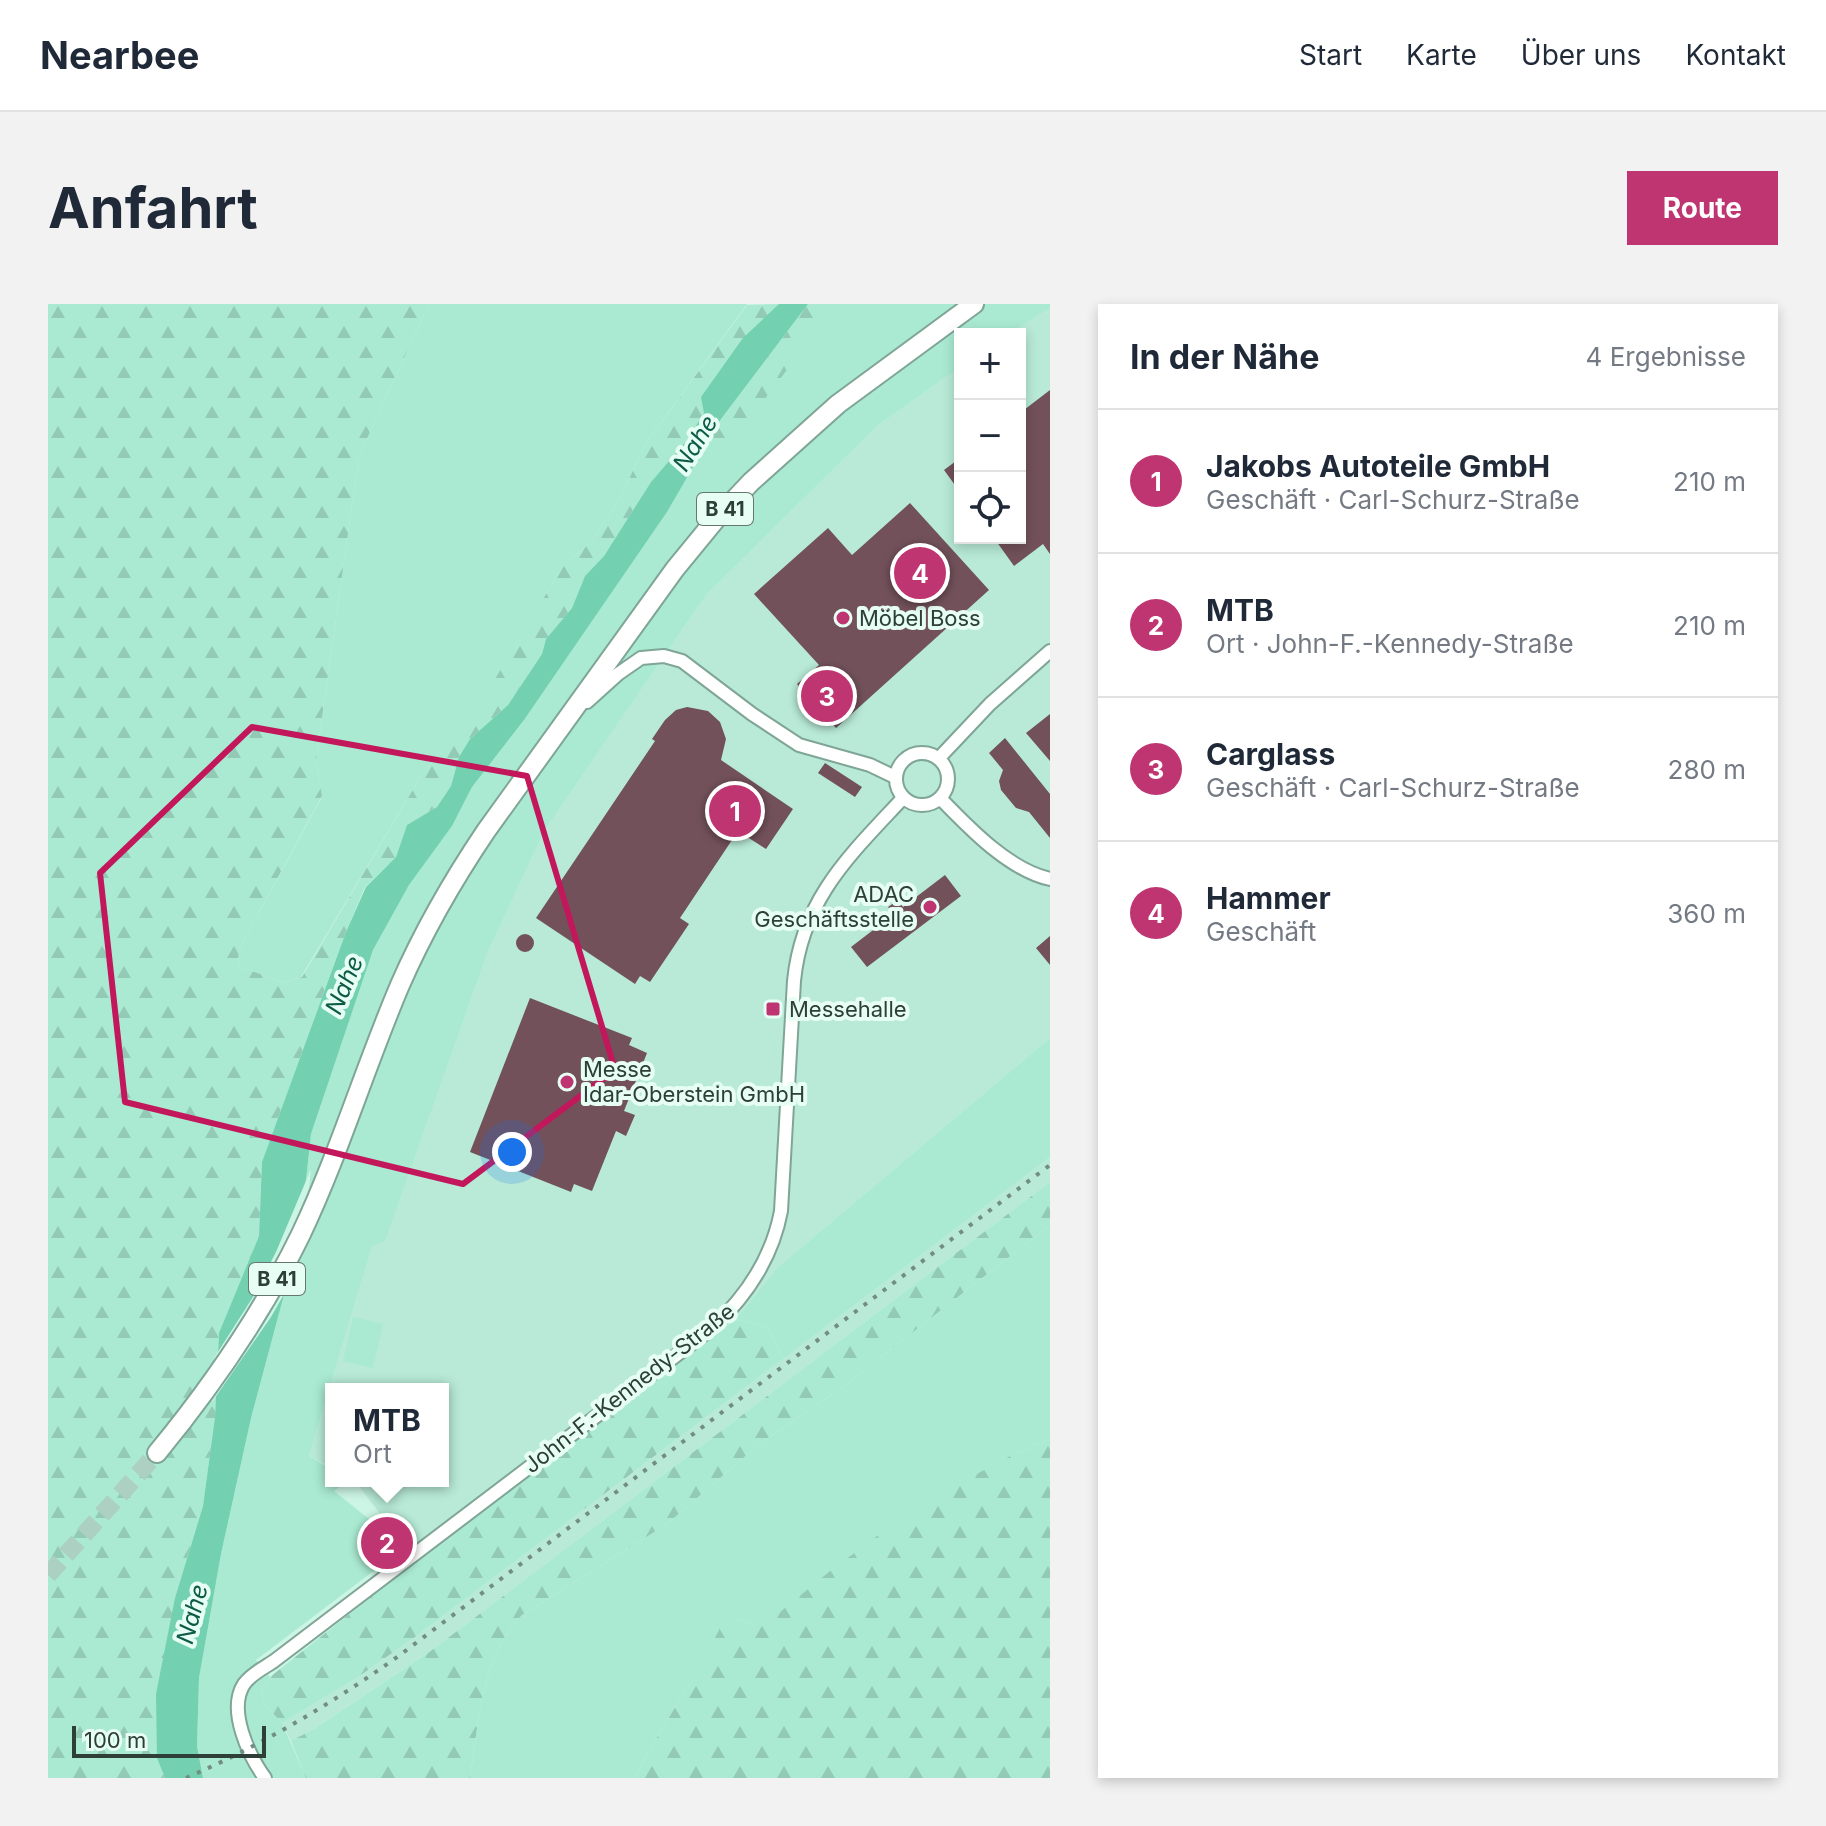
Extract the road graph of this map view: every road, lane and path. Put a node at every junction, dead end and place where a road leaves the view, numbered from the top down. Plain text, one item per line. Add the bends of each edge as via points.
1 (974, 304) edge
2 (1050, 651) edge
3 (553, 737) junction
4 (939, 758) junction
5 (895, 777) junction
6 (903, 798) junction
7 (940, 798) junction
8 (1050, 879) edge
9 (157, 1453) tunnel mouth
10 (265, 1778) edge

1 - 3 main road, B 41 via 838,404 751,482 675,569
2 - 4 street
3 - 5 street via 618,674 641,658 664,656 682,661 799,745
3 - 9 main road, B 41 via 458,872 426,929 283,1269 194,1409
4 - 5 street via 929,753 906,757
4 - 7 street via 948,778
5 - 6 street
6 - 7 street via 922,805
6 - 10 street, John-F.-Kennedy-Straße via 820,896 796,954 781,1211 777,1235 748,1290 711,1329 253,1674 242,1686 239,1721
7 - 8 street via 1012,863

